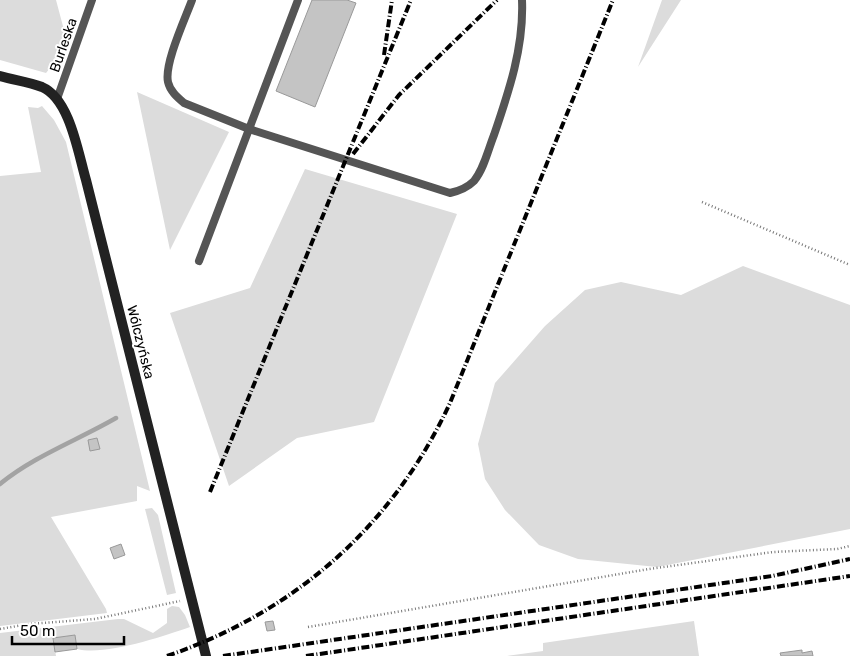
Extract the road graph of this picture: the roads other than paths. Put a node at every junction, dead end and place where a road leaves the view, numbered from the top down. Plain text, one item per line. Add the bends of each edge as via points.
1 (92, 0) edge
2 (192, 0) edge
3 (298, 0) edge
4 (522, 0) edge
5 (0, 76) edge
6 (57, 99) junction
7 (249, 129) junction
8 (199, 261) dead end
9 (206, 656) edge

1 - 6 lane, Burleska
2 - 7 lane via 168,67 168,84 184,103
3 - 7 lane
4 - 7 lane via 521,38 510,88 484,161 474,181 461,191 450,193
5 - 6 street, Wólczyńska via 43,88
6 - 9 street, Wólczyńska via 66,111 86,180
7 - 8 lane

